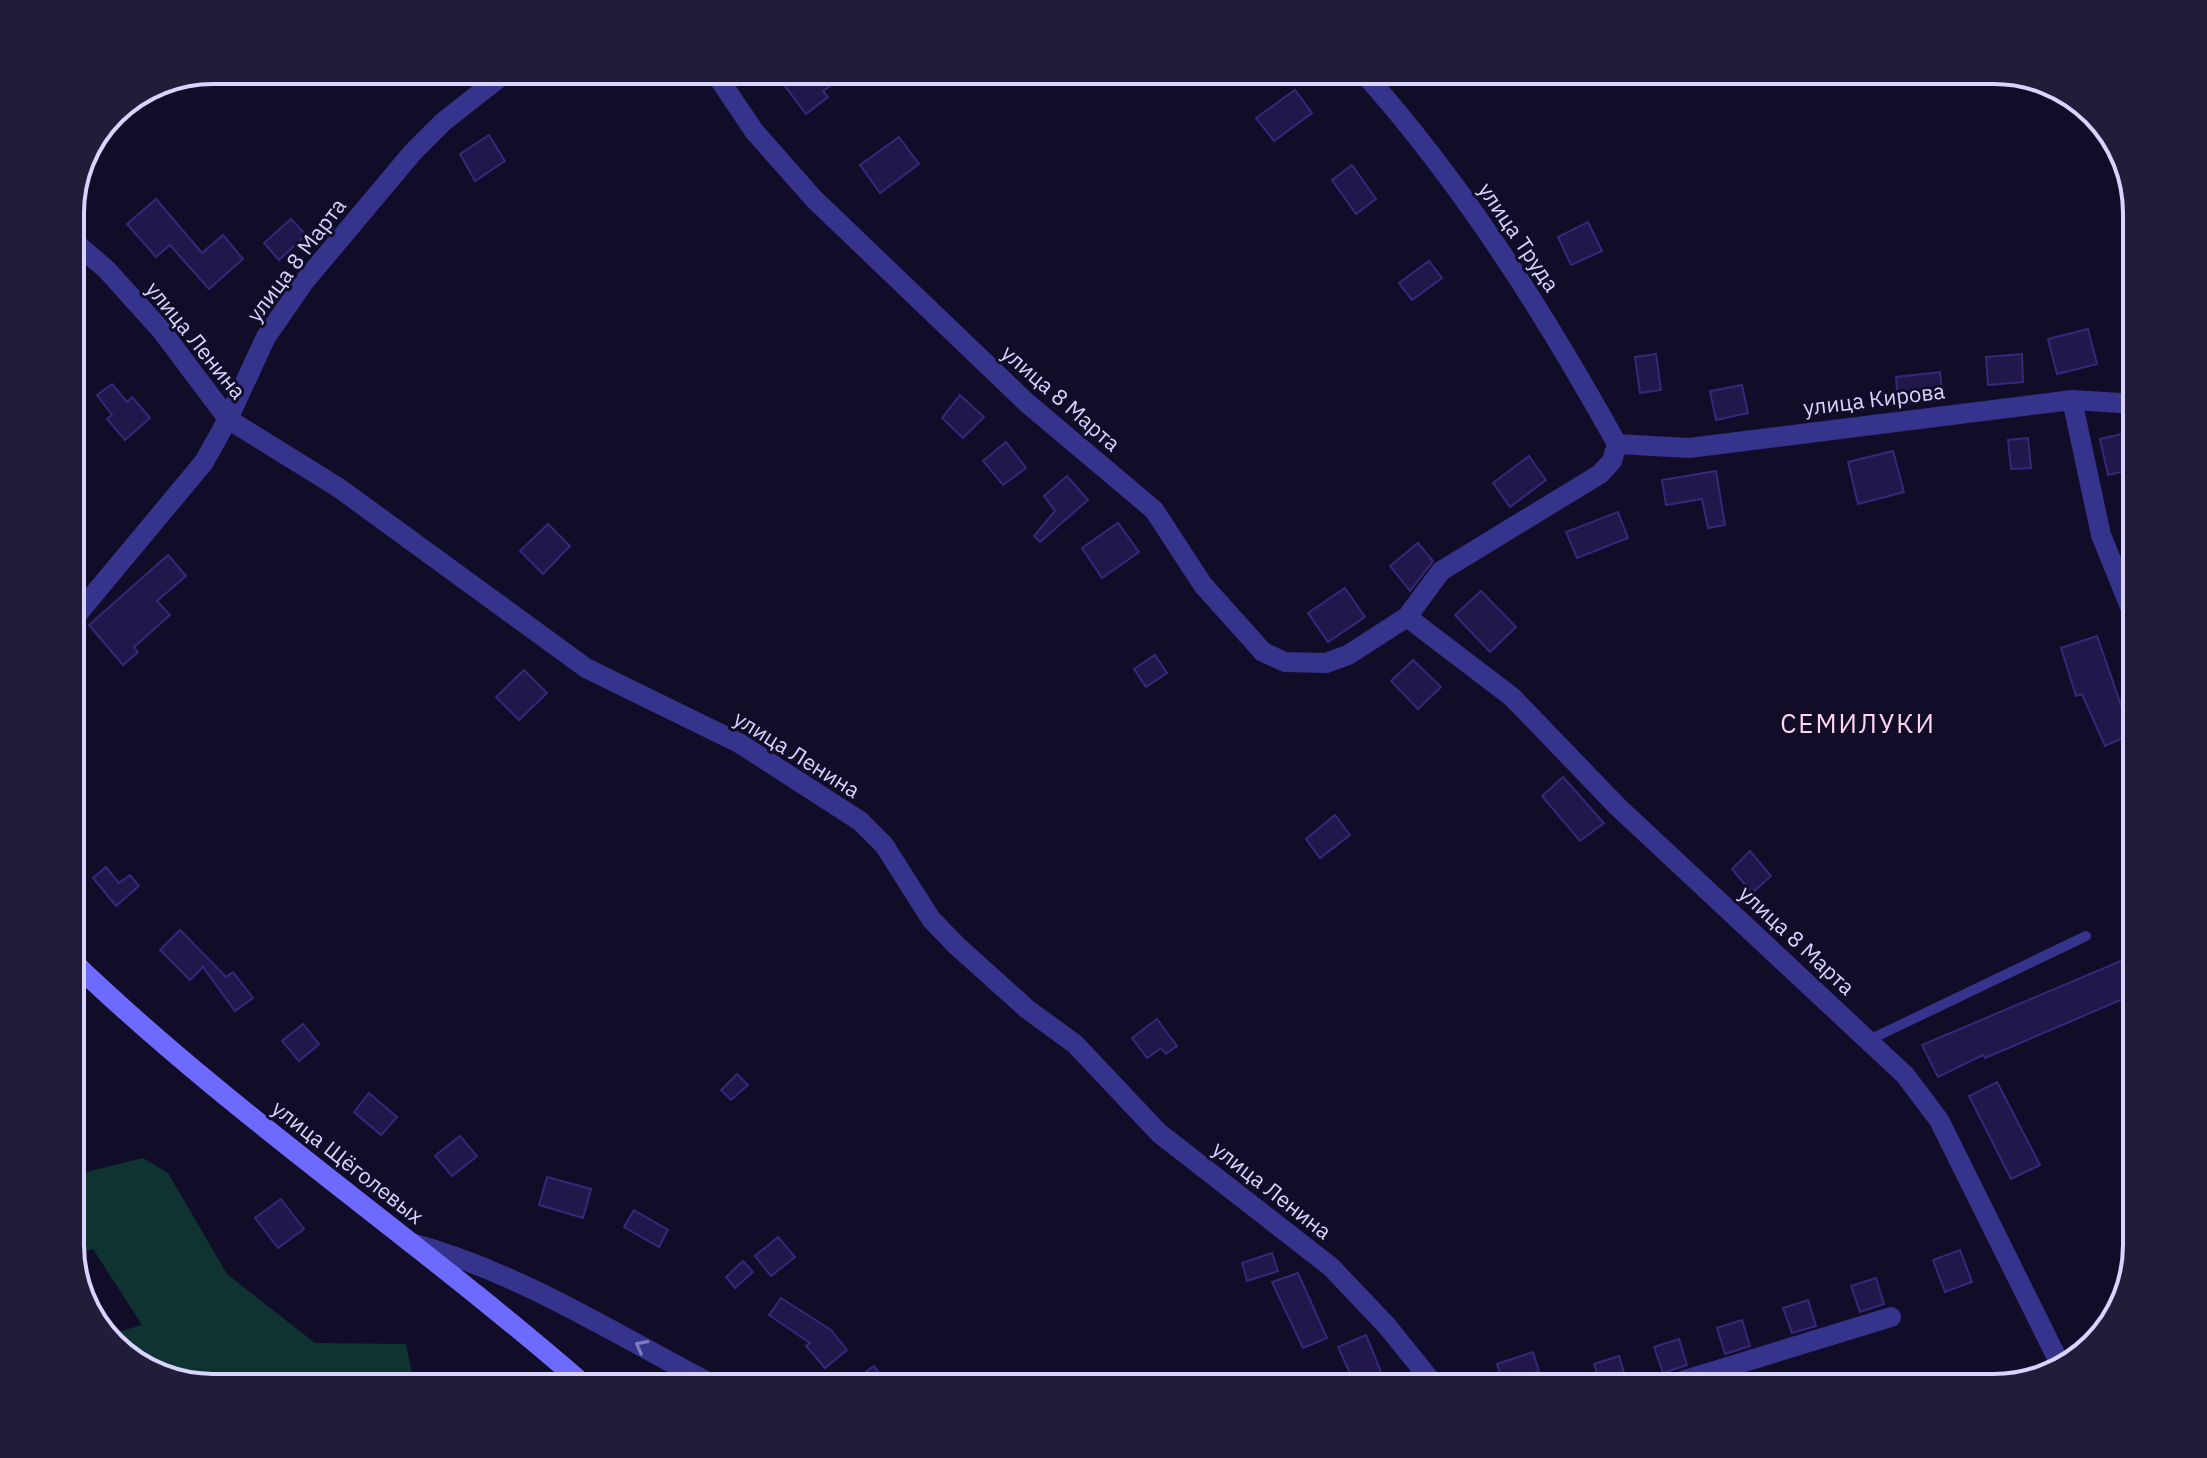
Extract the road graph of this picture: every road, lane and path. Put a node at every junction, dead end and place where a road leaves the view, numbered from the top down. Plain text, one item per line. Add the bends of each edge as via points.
1 (491, 84) edge
2 (722, 84) edge
3 (1372, 84) edge
4 (84, 250) edge
5 (2072, 400) junction
6 (2123, 403) edge
7 (228, 419) junction
8 (1617, 444) junction
9 (2123, 589) edge
10 (84, 607) edge
11 (1407, 617) junction
12 (2086, 936) dead end
13 (84, 973) edge
14 (1869, 1040) junction
15 (407, 1242) junction
16 (1891, 1317) dead end
17 (2057, 1358) edge
18 (566, 1374) edge
19 (690, 1374) edge
20 (1426, 1374) edge
21 (1705, 1374) edge

1 - 7 street, улица 8 Марта via 413,152 304,282 266,337
2 - 11 street, улица 8 Марта via 754,131 814,199 1027,403 1154,510 1203,585 1263,652 1285,662 1326,663
3 - 8 street, улица Труда via 1499,244
4 - 7 street, улица Ленина via 161,330
5 - 6 street, улица Кирова
5 - 8 street, улица Кирова via 1689,448
5 - 9 street via 2101,535
7 - 10 street, улица 8 Марта via 188,484
7 - 20 street, улица Ленина via 339,488 586,668 739,743 860,821 884,845 915,897 956,945 1075,1044 1159,1133 1331,1267
8 - 11 street, улица 8 Марта via 1612,461 1600,474 1441,571
11 - 14 street, улица 8 Марта via 1512,697 1618,807
12 - 14 lane
13 - 15 main road, улица Щёголевых via 122,1010
14 - 17 street, улица 8 Марта via 1905,1075 1939,1120
15 - 18 main road
19 -> 15 street, улица Щёголевых via 542,1293 455,1255
16 - 21 street

